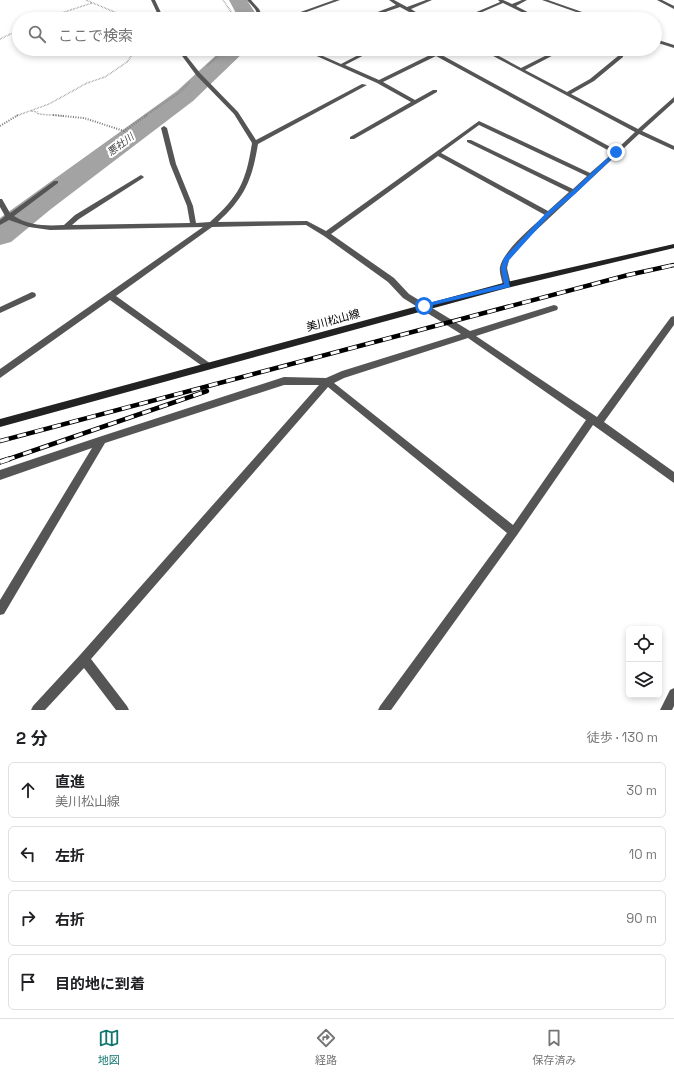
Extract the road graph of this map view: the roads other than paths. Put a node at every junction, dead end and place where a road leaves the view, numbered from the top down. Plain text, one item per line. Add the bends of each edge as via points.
1 (153, 0) edge
2 (256, 0) edge
3 (338, 0) edge
4 (391, 0) edge
5 (430, 0) edge
6 (525, 0) edge
7 (544, 0) edge
8 (659, 0) edge
9 (250, 1) edge
10 (502, 1) edge
11 (400, 5) junction
12 (512, 6) junction
13 (674, 8) edge
14 (407, 9) junction
15 (159, 12) edge
16 (257, 12) edge
17 (303, 12) edge
18 (380, 12) edge
19 (412, 12) edge
20 (478, 12) edge
21 (524, 12) edge
22 (579, 12) edge
23 (662, 43) edge
24 (674, 47) edge
25 (185, 56) edge
26 (320, 56) edge
27 (360, 56) edge
28 (432, 56) edge
29 (440, 56) edge
30 (495, 56) edge
31 (549, 56) edge
32 (621, 56) edge
33 (342, 65) junction
34 (521, 70) junction
35 (379, 82) junction
36 (364, 85) dead end
37 (435, 91) dead end
38 (567, 94) junction
39 (674, 99) edge
40 (415, 102) junction
41 (164, 128) dead end
42 (639, 132) junction
43 (352, 138) dead end
44 (469, 141) dead end
45 (255, 143) junction
46 (674, 148) edge
47 (616, 152) junction
48 (437, 153) junction
49 (590, 176) junction
50 (141, 177) dead end
51 (56, 182) dead end
52 (574, 192) junction
53 (0, 201) edge
54 (548, 214) junction
55 (11, 217) junction
56 (0, 223) edge
57 (193, 224) junction
58 (212, 224) junction
59 (65, 228) junction
60 (326, 234) junction
61 (674, 246) edge
62 (508, 285) junction
63 (32, 295) dead end
64 (110, 296) junction
65 (424, 306) junction
66 (554, 308) dead end
67 (0, 310) edge
68 (674, 319) edge
69 (469, 334) junction
70 (208, 366) junction
71 (0, 374) edge
72 (327, 382) junction
73 (595, 421) junction
74 (0, 423) edge
75 (102, 440) junction
76 (0, 475) edge
77 (674, 478) edge
78 (514, 532) junction
79 (0, 610) edge
80 (84, 659) junction
81 (674, 694) edge
82 (37, 710) edge
83 (123, 710) edge
84 (384, 710) edge
85 (666, 710) edge

1 - 15 street
2 - 9 street
3 - 17 street
4 - 11 street
5 - 14 street
6 - 12 street
7 - 22 street
8 - 13 street
9 - 16 street
10 - 12 street
10 - 20 street
11 - 14 street
11 - 18 street
12 - 21 street
14 - 19 street
23 - 24 street
25 - 45 street via 236,112
26 - 33 street
27 - 33 street
28 - 35 street
29 - 47 street
30 - 34 street
31 - 34 street
32 - 38 street via 592,80
33 - 35 street
34 - 38 street
35 - 40 street
36 - 45 street
37 - 40 street
38 - 42 street
39 - 42 street
40 - 43 street
41 - 57 street via 173,164 190,206
42 - 46 street
42 - 47 street
44 - 52 street
45 - 58 street via 249,175 242,192 231,207
47 - 49 street
48 - 49 street via 479,122
48 - 54 street
48 - 60 street
49 - 52 street
50 - 59 street via 77,217
51 - 55 street
52 - 54 street
53 - 55 street
54 - 62 street via 506,259 503,268
55 - 56 street
55 - 59 street via 29,225
57 - 58 street
57 - 59 street
58 - 60 street via 307,223
58 - 64 street
60 - 65 street via 391,280 406,296
61 - 62 main road, 美川松山線
62 - 65 main road, 美川松山線
63 - 67 street
64 - 70 street
64 - 71 street
65 - 69 street
65 - 70 main road, 美川松山線
66 - 69 street
68 - 73 street
69 - 72 street
69 - 73 street
70 - 74 main road, 美川松山線
72 - 75 street via 284,381
72 - 78 street
72 - 80 street
73 - 77 street
73 - 78 street
75 - 76 street
75 - 79 street
78 - 84 street
80 - 82 street
80 - 83 street
81 - 85 street

